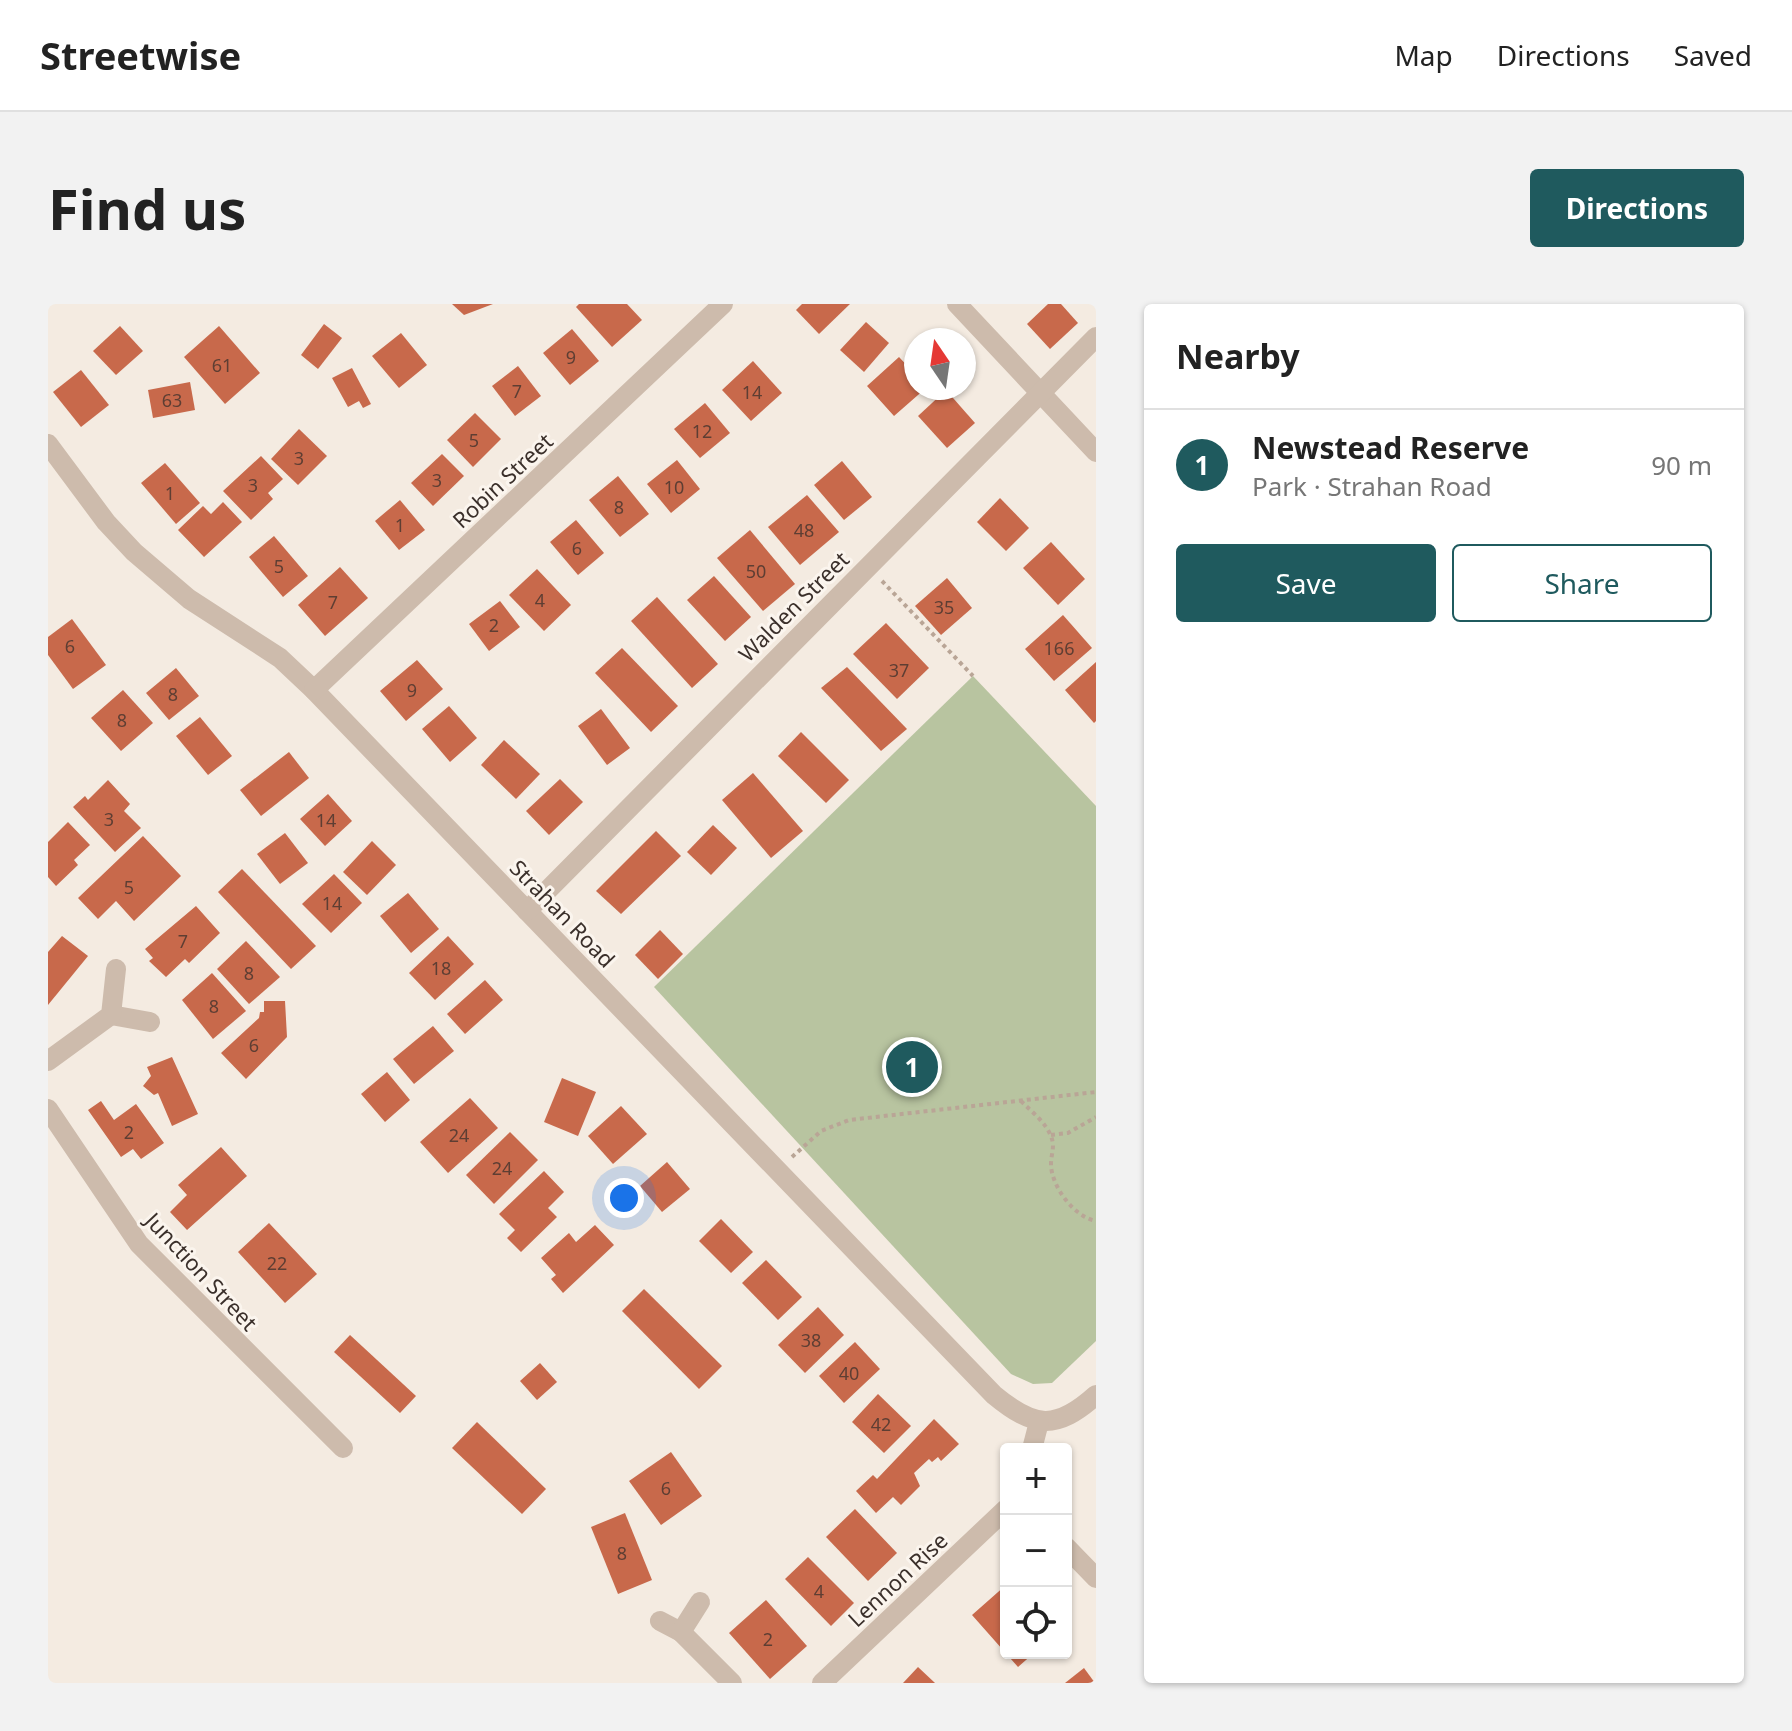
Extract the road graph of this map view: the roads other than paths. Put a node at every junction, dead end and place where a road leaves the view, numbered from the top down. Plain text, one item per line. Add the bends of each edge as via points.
1 (723, 304) edge
2 (957, 304) edge
3 (1096, 337) edge
4 (1041, 392) junction
5 (48, 444) edge
6 (1096, 452) edge
7 (314, 690) junction
8 (527, 911) junction
9 (116, 969) dead end
10 (111, 1015) junction
11 (150, 1022) dead end
12 (48, 1061) edge
13 (48, 1109) edge
14 (1096, 1395) edge
15 (1039, 1422) junction
16 (1034, 1443) edge
17 (343, 1448) dead end
18 (1000, 1515) edge
19 (1072, 1553) edge
20 (1096, 1578) edge
21 (700, 1602) dead end
22 (660, 1621) dead end
23 (681, 1632) junction
24 (732, 1683) edge
25 (822, 1683) edge

1 - 7 street, Robin Street
2 - 4 street
3 - 4 street, Walden Street
4 - 6 street
4 - 8 street, Walden Street
5 - 7 street, Strahan Road via 134,552 189,599 280,658
7 - 8 street, Strahan Road
8 - 15 street, Strahan Road via 994,1395
9 - 10 street
10 - 11 street
10 - 12 street
13 - 17 street, Junction Street via 139,1244
14 - 15 street via 1072,1414
15 - 16 street
18 - 25 street, Lennon Rise
19 - 20 street
21 - 23 street
22 - 23 street
23 - 24 street

